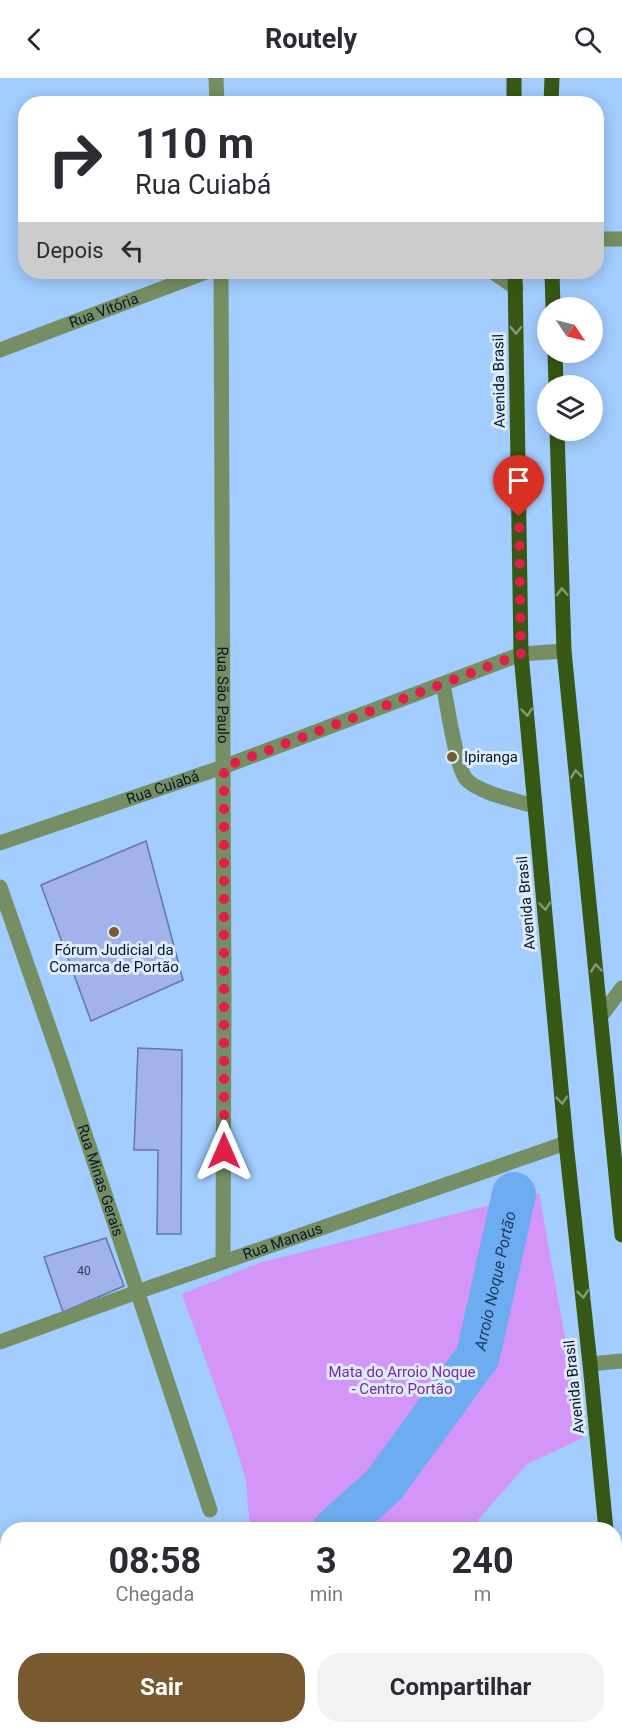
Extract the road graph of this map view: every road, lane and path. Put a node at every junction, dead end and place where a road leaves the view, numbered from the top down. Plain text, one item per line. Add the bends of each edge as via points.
1 (216, 78) edge
2 (514, 78) edge
3 (552, 78) edge
4 (217, 96) edge
5 (514, 96) edge
6 (552, 96) edge
7 (604, 239) edge
8 (622, 239) edge
9 (188, 279) edge
10 (221, 279) edge
11 (504, 279) edge
12 (515, 279) edge
13 (552, 279) edge
14 (516, 288) junction
15 (553, 297) edge
16 (0, 350) edge
17 (557, 441) edge
18 (564, 651) junction
19 (521, 654) junction
20 (443, 684) junction
21 (224, 767) junction
22 (536, 806) junction
23 (0, 843) edge
24 (0, 887) edge
25 (622, 988) edge
26 (601, 1016) junction
27 (566, 1143) junction
28 (622, 1235) edge
29 (223, 1263) junction
30 (137, 1292) junction
31 (0, 1342) edge
32 (622, 1361) edge
33 (591, 1364) junction
34 (210, 1510) dead end
35 (605, 1522) edge

1 - 4 street
2 - 5 main road
3 - 6 main road
7 - 8 street
9 - 16 street, Rua Vitória
10 - 21 street, Rua São Paulo
11 - 14 street
12 - 14 main road, Avenida Brasil
13 - 15 main road
14 -> 19 main road, Avenida Brasil
18 -> 17 main road
18 - 19 street, Rua Cuiabá
26 -> 18 main road
19 - 20 street, Rua Cuiabá
19 -> 22 main road, Avenida Brasil
20 - 21 street, Rua Cuiabá
20 - 22 street via 460,767 466,779 479,788
21 - 23 street, Rua Cuiabá
21 - 29 street, Rua São Paulo
22 -> 27 main road, Avenida Brasil
24 - 30 street, Rua Minas Gerais
25 - 26 street
26 - 28 main road
27 - 29 street, Rua Manaus
27 -> 33 main road, Avenida Brasil
29 - 30 street, Rua Manaus
30 - 31 street, Rua Manaus
30 - 34 street, Rua Minas Gerais
32 - 33 street
33 - 35 main road, Avenida Brasil

